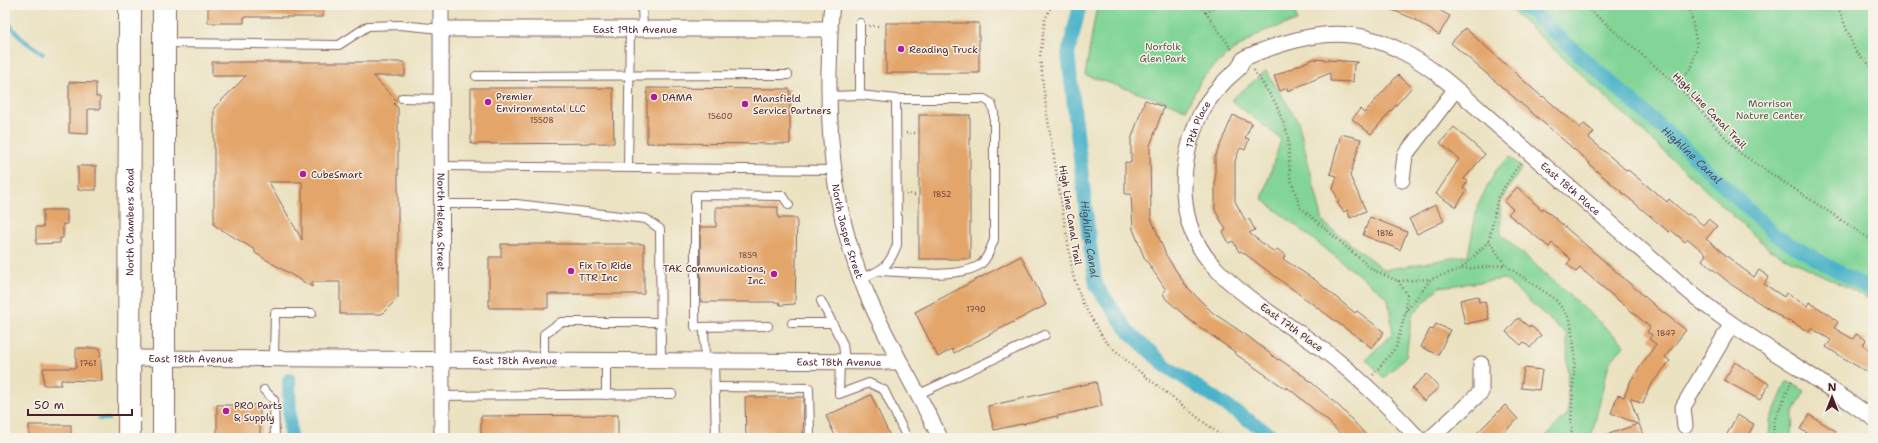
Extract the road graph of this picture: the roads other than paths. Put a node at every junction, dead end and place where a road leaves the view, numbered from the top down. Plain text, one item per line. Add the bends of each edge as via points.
1 (130, 5) edge
2 (164, 5) edge
3 (441, 5) edge
4 (642, 5) edge
5 (832, 5) edge
6 (864, 24) road end
7 (441, 29) junction
8 (636, 29) junction
9 (830, 29) junction
10 (164, 43) junction
11 (1245, 57) joint
12 (788, 75) dead end
13 (476, 76) dead end
14 (629, 76) junction
15 (1455, 90) junction
16 (860, 95) junction
17 (829, 96) junction
18 (402, 98) dead end
19 (441, 99) junction
20 (896, 99) junction
21 (440, 166) junction
22 (628, 167) junction
23 (833, 170) junction
24 (1402, 180) dead end
25 (441, 204) junction
26 (1186, 204) joint
27 (788, 205) dead end
28 (881, 271) junction
29 (861, 278) junction
30 (821, 301) dead end
31 (312, 313) dead end
32 (660, 322) junction
33 (792, 323) dead end
34 (832, 323) junction
35 (1731, 325) junction
36 (768, 326) dead end
37 (704, 327) junction
38 (1045, 335) dead end
39 (130, 358) junction
40 (164, 358) junction
41 (274, 358) junction
42 (441, 359) junction
43 (544, 360) junction
44 (606, 360) junction
45 (661, 361) junction
46 (710, 361) junction
47 (842, 361) junction
48 (899, 362) junction
49 (1481, 364) dead end
50 (715, 387) junction
51 (264, 390) dead end
52 (672, 394) dead end
53 (606, 395) junction
54 (917, 395) junction
55 (442, 396) junction
56 (1873, 418) edge
57 (1685, 426) dead end
58 (129, 438) edge
59 (164, 438) edge
60 (275, 438) edge
61 (442, 438) edge
62 (716, 438) edge
63 (810, 438) edge
64 (907, 438) edge
65 (940, 438) edge
66 (1418, 438) edge
67 (1431, 438) edge

1 - 39 main road, North Chambers Road
2 - 10 main road
3 - 7 street, North Helena Street
4 - 8 lane
5 - 9 street, North Jasper Street
6 - 16 lane
7 - 8 street, East 19th Avenue
7 - 10 lane via 400,25 368,26 339,44
7 - 19 street, North Helena Street
8 - 9 street, East 19th Avenue
8 - 14 lane
9 - 17 street, North Jasper Street
10 - 40 main road
11 - 15 street, East 18th Place via 1306,36 1360,37 1390,45 1407,54
11 - 26 street, 17th Place via 1238,69 1209,99 1200,115 1187,153 1183,179
12 - 14 lane
13 - 14 lane
14 - 22 lane
15 - 24 street via 1405,155
15 - 35 street, East 18th Place
16 - 17 lane
16 - 20 lane
17 - 23 street, North Jasper Street
18 - 19 lane
19 - 21 street, North Helena Street
20 - 28 lane via 897,244 892,258
20 - 28 lane via 984,99 991,103 994,112 994,240 979,265 964,270 946,273
21 - 22 lane
21 - 25 street, North Helena Street
22 - 23 lane
23 - 29 street, North Jasper Street via 842,219
25 - 32 lane via 516,204 646,219 660,229
25 - 42 street, North Helena Street
26 - 66 street, East 17th Place via 1194,236 1208,260 1242,292 1328,353 1365,384
27 - 37 lane via 783,196 695,195 695,327
28 - 29 lane
29 - 48 street, North Jasper Street
30 - 34 lane
31 - 41 lane via 275,314
32 - 43 lane via 560,322 544,334
32 - 45 lane
33 - 34 lane
34 - 47 lane via 843,344
35 - 56 street, East 18th Place
35 - 57 street via 1684,407
36 - 37 lane
37 - 46 lane
38 - 54 lane
39 - 40 street, East 18th Avenue
39 - 58 main road, North Chambers Road
40 - 41 street, East 18th Avenue
40 - 59 main road
41 - 42 street, East 18th Avenue
42 - 43 street, East 18th Avenue
42 - 55 street, North Helena Street
43 - 44 street, East 18th Avenue
44 - 45 street, East 18th Avenue
44 - 53 lane
45 - 46 street, East 18th Avenue
46 - 47 street, East 18th Avenue
46 - 50 lane
47 - 48 street, East 18th Avenue
47 - 64 lane via 840,394 869,383 884,390
48 - 54 street, North Jasper Street
49 - 67 street via 1481,392
50 - 62 lane
50 - 63 lane via 809,388
51 - 60 lane via 274,400
52 - 53 lane
53 - 55 lane
54 - 65 street, North Jasper Street
55 - 61 street, North Helena Street

